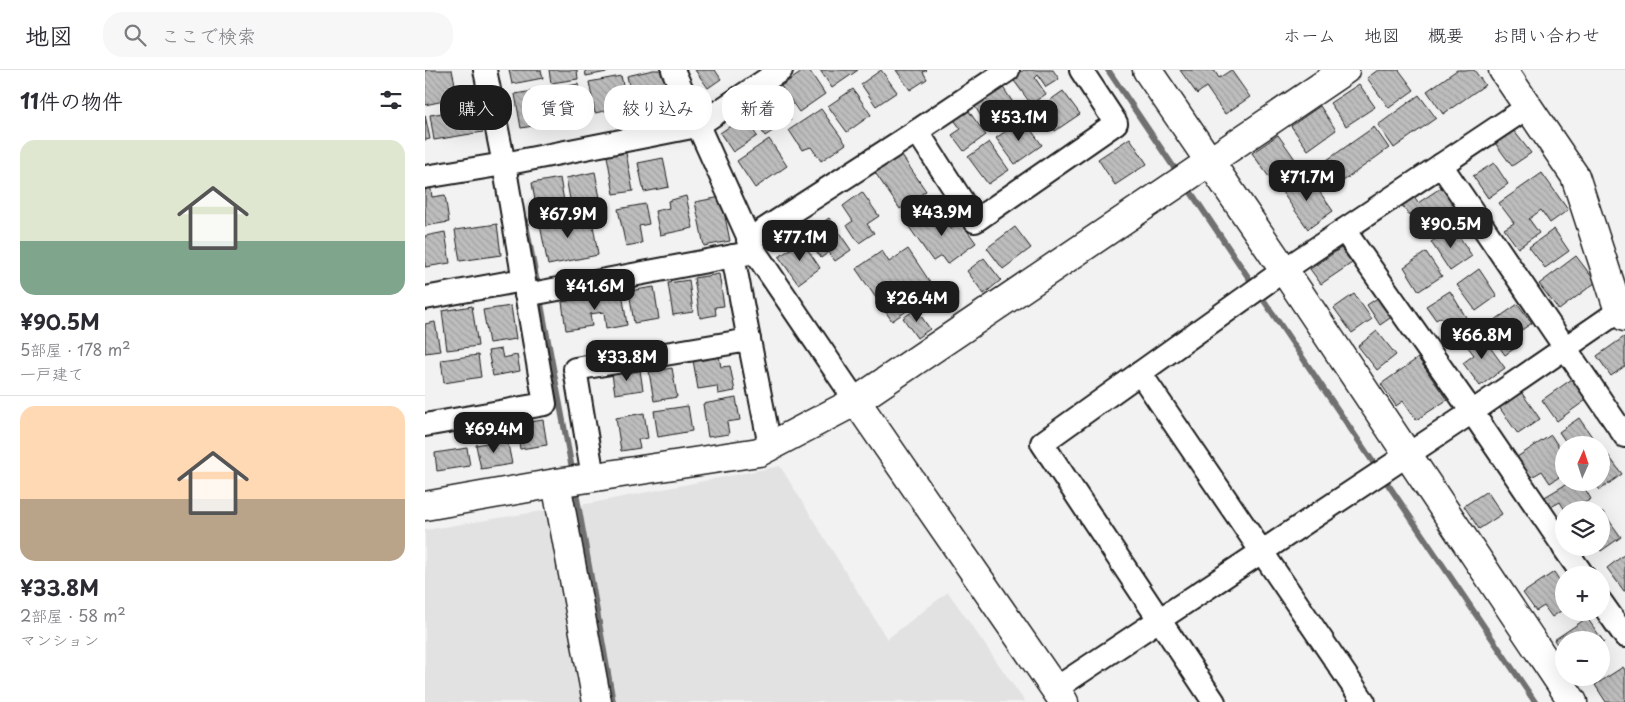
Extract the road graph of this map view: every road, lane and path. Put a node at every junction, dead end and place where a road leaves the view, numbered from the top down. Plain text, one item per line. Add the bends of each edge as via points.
1 (485, 70) edge
2 (673, 70) edge
3 (781, 70) edge
4 (1008, 70) edge
5 (1081, 70) edge
6 (1147, 70) edge
7 (1345, 70) edge
8 (1503, 70) edge
9 (679, 85) edge
10 (1528, 107) junction
11 (712, 116) edge
12 (677, 130) edge
13 (699, 130) edge
14 (917, 131) junction
15 (1208, 161) junction
16 (503, 164) junction
17 (1441, 165) junction
18 (425, 177) edge
19 (1344, 230) junction
20 (751, 246) junction
21 (733, 256) junction
22 (1284, 270) junction
23 (525, 288) junction
24 (425, 298) edge
25 (1622, 314) edge
26 (749, 340) junction
27 (1565, 348) junction
28 (1140, 373) junction
29 (855, 401) junction
30 (1472, 412) junction
31 (425, 424) edge
32 (1625, 436) edge
33 (770, 446) junction
34 (1407, 454) junction
35 (593, 477) junction
36 (557, 483) junction
37 (425, 506) edge
38 (1555, 534) edge
39 (1263, 551) junction
40 (1610, 615) edge
41 (1158, 620) junction
42 (1625, 636) edge
43 (1060, 695) edge
44 (597, 702) edge
45 (1214, 702) edge
46 (1364, 702) edge
47 (1573, 702) edge

1 - 16 street
2 - 9 street
3 - 11 street
4 - 14 street
5 - 14 street via 1116,123 975,221
6 - 15 street
7 - 15 street
8 - 10 street
10 - 17 street
10 - 25 street via 1575,176
12 - 16 street
13 - 20 street
14 - 20 street
15 - 22 street
15 - 29 street
16 - 18 street
16 - 23 street
17 - 19 street
17 - 27 street
19 - 22 street
19 - 30 street
20 - 21 street
20 - 29 street
21 - 23 street
21 - 26 street
22 - 28 street
22 - 34 street
23 - 24 street
23 - 31 street via 545,404
25 - 27 street
26 - 33 street
26 - 35 street via 575,369
27 - 30 street
27 - 32 street
28 - 39 street
28 - 41 street via 1042,443
29 - 33 street
29 - 43 street
30 - 34 street
30 - 38 street
33 - 35 street via 759,452
34 - 39 street
34 - 47 street
35 - 36 street
36 - 37 street
36 - 44 street
39 - 41 street
39 - 46 street
40 - 42 street
41 - 43 street
41 - 45 street

